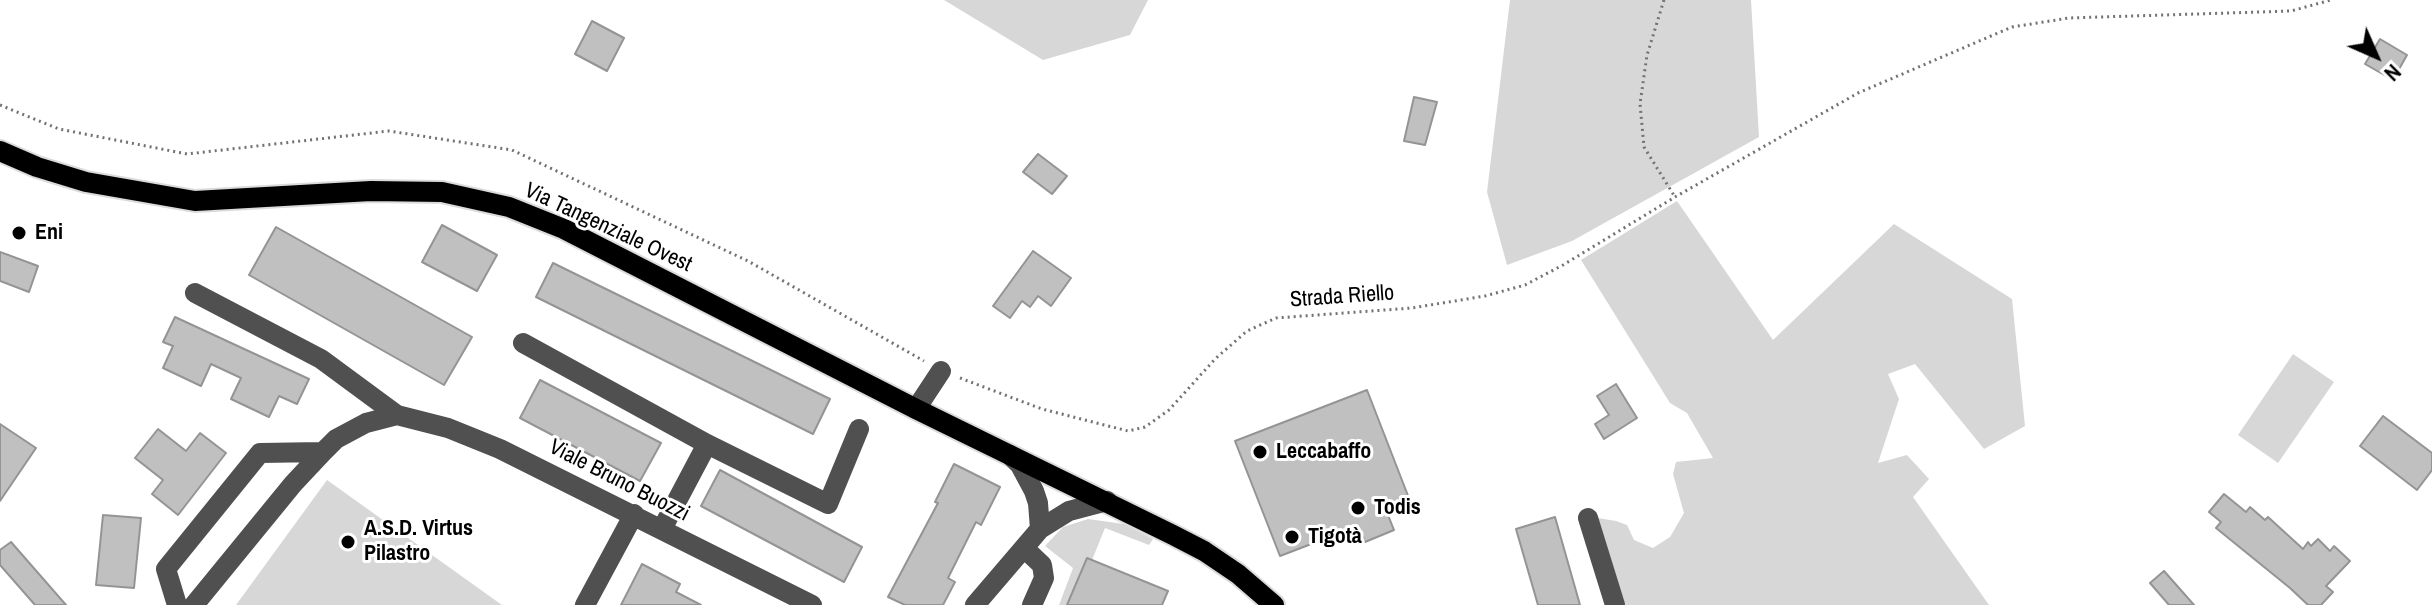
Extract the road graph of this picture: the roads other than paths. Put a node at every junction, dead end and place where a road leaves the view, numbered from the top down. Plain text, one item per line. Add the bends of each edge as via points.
1 (0, 151) edge
2 (195, 293) dead end
3 (523, 343) dead end
4 (941, 371) road end
5 (916, 409) junction
6 (397, 415) junction
7 (859, 429) dead end
8 (707, 444) junction
9 (323, 452) junction
10 (1010, 455) junction
11 (1107, 501) junction
12 (634, 514) junction
13 (1588, 518) dead end
14 (662, 529) junction
15 (1040, 529) junction
16 (1024, 548) junction
17 (806, 604) edge
18 (177, 605) edge
19 (194, 605) edge
20 (585, 605) edge
21 (975, 605) edge
22 (1032, 605) edge
23 (1274, 605) edge
24 (1615, 605) edge

1 - 5 main road, Via Tangenziale Ovest via 86,182 195,201 442,192 509,207 564,229
2 - 6 street, Viale Bruno Buozzi via 321,359
3 - 8 street
4 - 5 street
5 - 10 main road, Via Tangenziale Ovest
6 - 9 street via 366,423
6 - 12 street, Viale Bruno Buozzi via 500,449
7 - 8 street via 828,504
8 - 14 street
9 - 18 street via 260,453 166,569
9 - 19 street
10 - 11 main road, Via Tangenziale Ovest
10 - 15 street via 1034,491
11 - 15 street via 1069,511
11 - 23 main road, Via Tangenziale Ovest via 1204,551
12 - 14 street, Viale Bruno Buozzi
12 - 20 street
13 - 24 street
14 - 17 street, Viale Bruno Buozzi
15 - 16 street
16 - 21 street
16 - 22 street via 1042,565 1044,578

